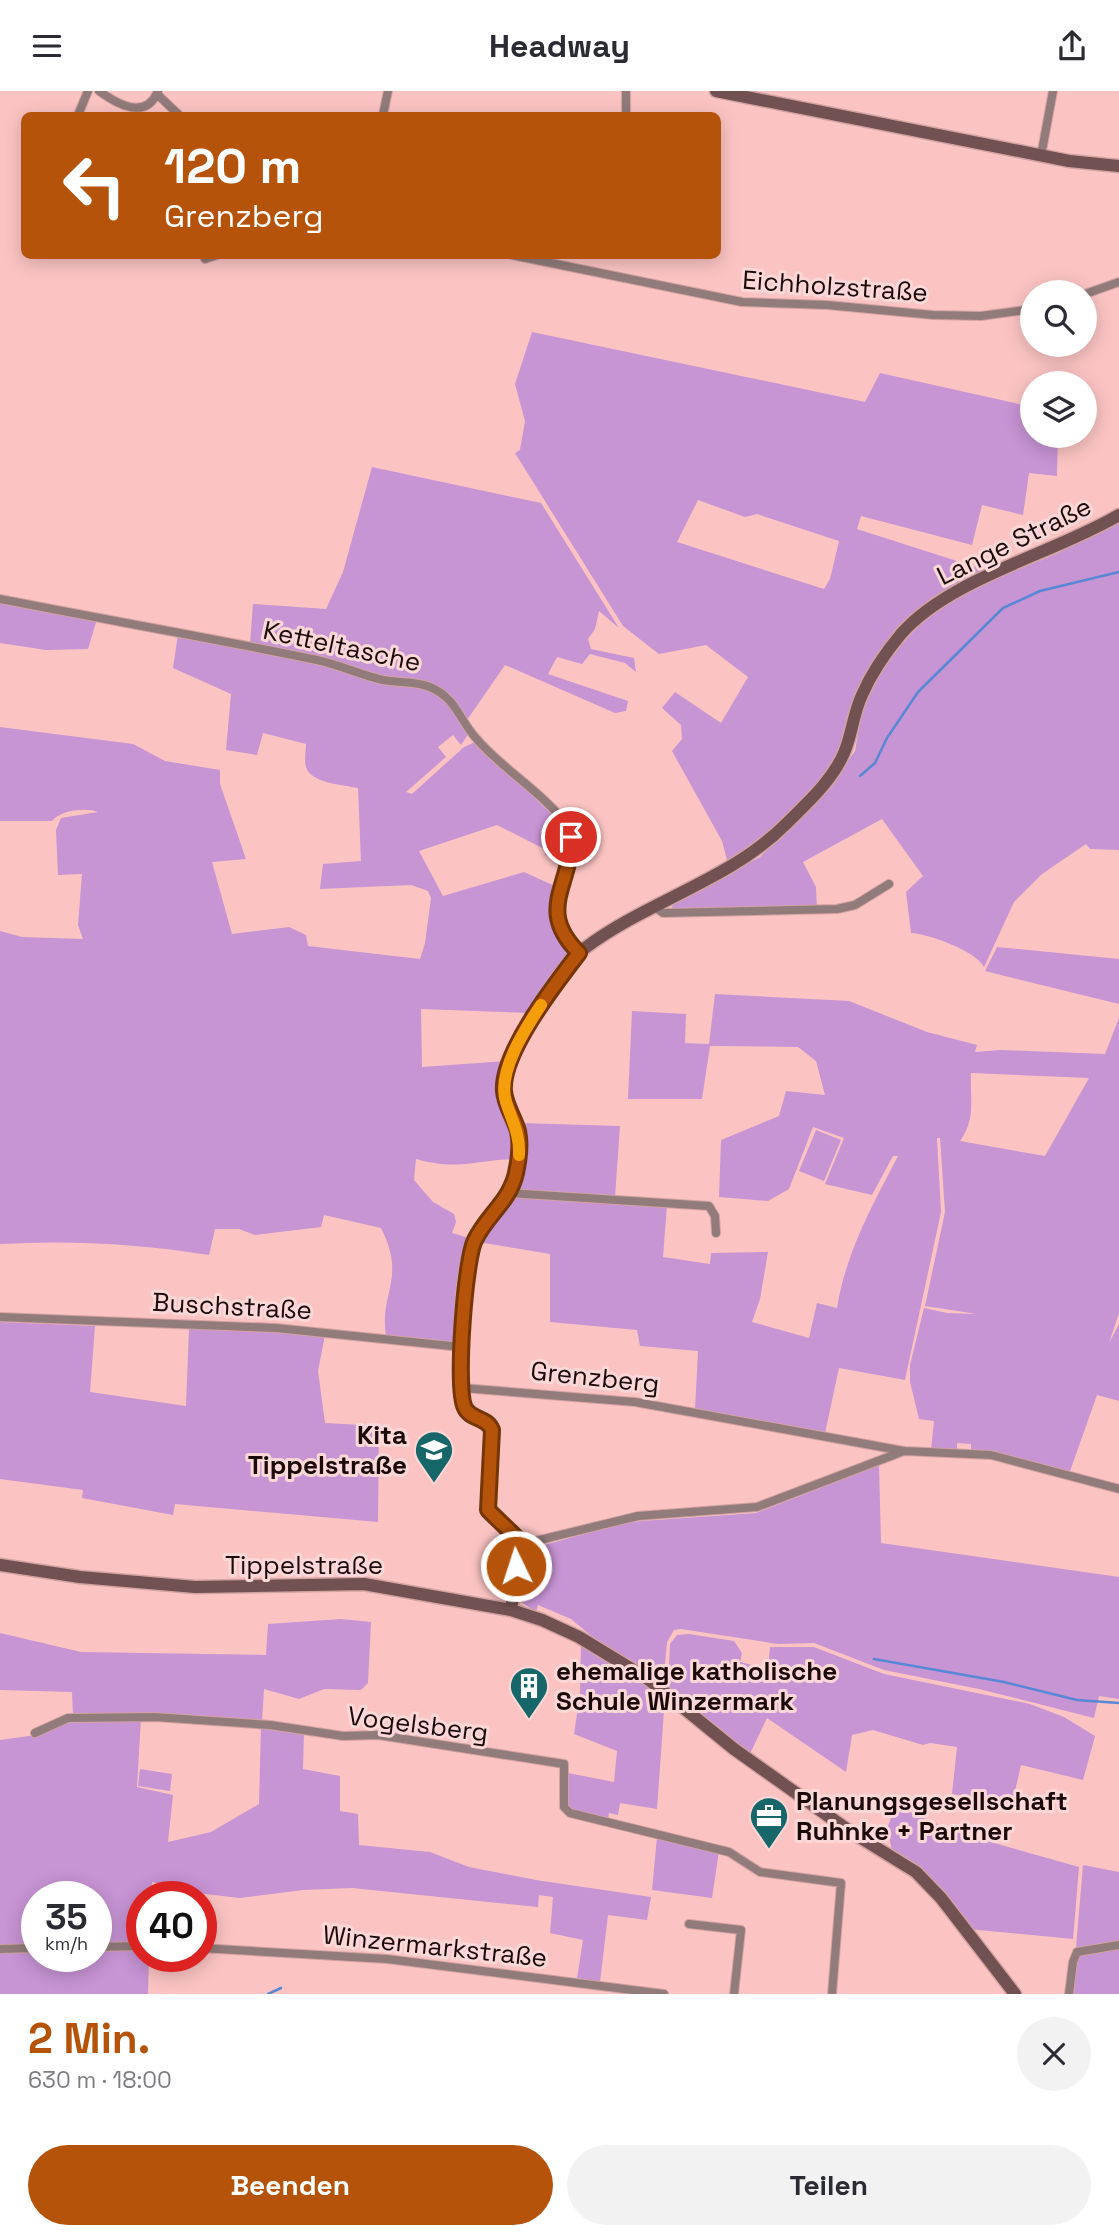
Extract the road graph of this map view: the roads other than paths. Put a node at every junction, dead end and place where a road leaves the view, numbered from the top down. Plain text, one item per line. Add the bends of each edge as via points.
1 (88, 91) edge
2 (99, 91) edge
3 (388, 91) edge
4 (626, 91) edge
5 (716, 91) edge
6 (1053, 91) edge
7 (158, 93) edge
8 (751, 94) edge
9 (79, 112) edge
10 (177, 112) edge
11 (384, 112) edge
12 (626, 112) edge
13 (1041, 156) junction
14 (1119, 166) edge
15 (532, 259) edge
16 (1119, 282) edge
17 (1097, 289) edge
18 (1020, 311) edge
19 (1119, 515) edge
20 (0, 599) edge
21 (889, 884) dead end
22 (655, 907) junction
23 (579, 953) junction
24 (509, 1193) junction
25 (716, 1233) dead end
26 (0, 1317) edge
27 (461, 1347) junction
28 (463, 1388) junction
29 (904, 1451) junction
30 (1119, 1489) edge
31 (519, 1545) junction
32 (0, 1565) edge
33 (511, 1610) junction
34 (34, 1733) dead end
35 (689, 1924) dead end
36 (1119, 1945) edge
37 (21, 1948) edge
38 (0, 1949) edge
39 (217, 1949) edge
40 (664, 1994) edge
41 (734, 1994) edge
42 (832, 1994) edge
43 (1015, 1994) edge
44 (1069, 1994) edge

1 - 9 street
2 - 7 street via 134,109
3 - 11 street
4 - 12 street
5 - 8 street
6 - 13 street
7 - 10 street
8 - 13 street
13 - 14 street
15 - 18 street, Eichholzstraße via 742,302 945,315
16 - 17 street
19 - 22 street, Lange Straße via 1064,545 951,594 918,617 885,654 862,695 844,753 814,795 754,853
20 - 23 street, Ketteltasche via 319,660 384,680 432,688 456,705 473,736 556,811 568,829 571,846 556,916 562,933
21 - 22 street via 855,905 837,909 663,913
22 - 23 street, Lange Straße
23 - 24 street, Lange Straße via 533,1017 504,1080 519,1141
24 - 25 street via 709,1206
24 - 27 street, Lange Straße via 471,1251
26 - 27 street, Buschstraße via 276,1328
27 - 28 street, Lange Straße
28 - 29 street, Grenzberg via 635,1402
28 - 31 street via 465,1409 492,1430 488,1510 513,1532
29 - 30 street, Grenzberg via 991,1455
29 - 31 street, Grenzberg via 757,1507 638,1516
31 - 33 street
32 - 33 street, Tippelstraße via 195,1587 364,1584
33 - 43 street, Tippelstraße via 568,1631 648,1679 734,1749 916,1872
34 - 42 street, Vogelsberg via 68,1719 155,1717 261,1724 343,1736 378,1735 564,1764 564,1807 570,1813 729,1852 760,1872 841,1883
35 - 41 street via 741,1930
36 - 44 street via 1077,1952
37 - 38 street
39 - 40 street, Winzermarkstraße via 387,1959

